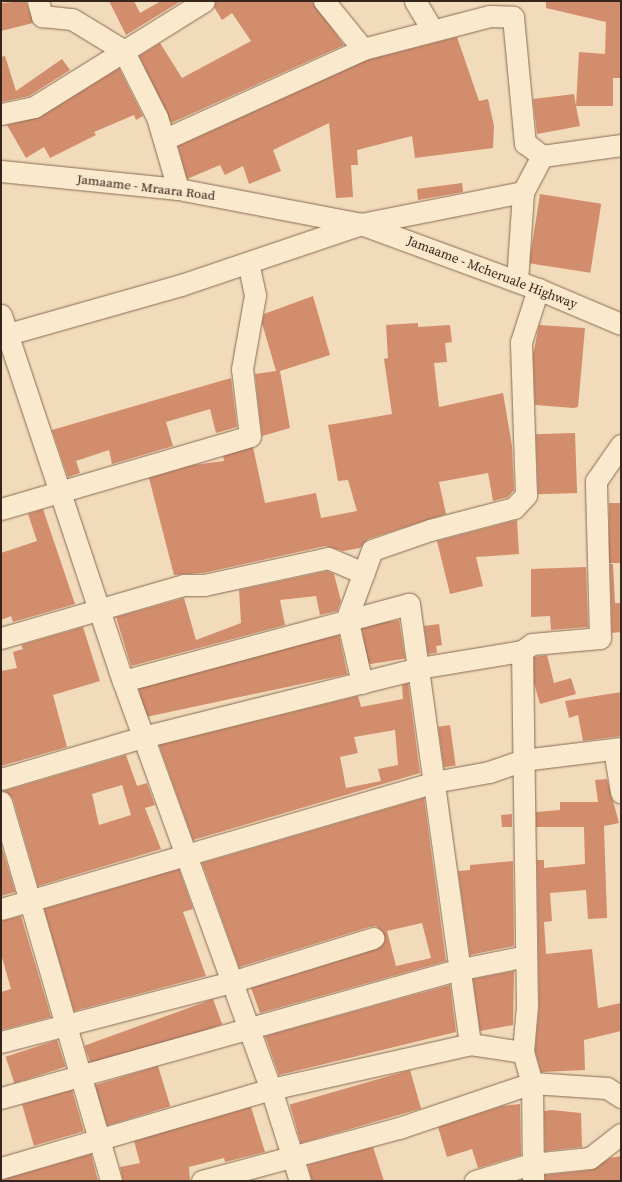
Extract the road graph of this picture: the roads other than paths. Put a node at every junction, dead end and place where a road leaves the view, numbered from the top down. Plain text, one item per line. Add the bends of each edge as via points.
1 (38, 1) edge
2 (204, 1) edge
3 (324, 1) edge
4 (415, 1) edge
5 (432, 29) junction
6 (363, 49) junction
7 (123, 50) junction
8 (1, 114) edge
9 (164, 139) junction
10 (621, 145) edge
11 (542, 156) junction
12 (1, 171) edge
13 (178, 189) junction
14 (522, 192) junction
15 (361, 224) junction
16 (248, 263) junction
17 (516, 281) junction
18 (538, 289) junction
19 (621, 324) edge
20 (3, 328) edge
21 (621, 445) edge
22 (59, 491) junction
23 (1, 509) edge
24 (364, 573) junction
25 (99, 611) junction
26 (347, 618) junction
27 (1, 638) edge
28 (522, 651) junction
29 (419, 668) junction
30 (123, 681) junction
31 (362, 683) junction
32 (143, 737) junction
33 (618, 748) edge
34 (522, 760) junction
35 (1, 779) edge
36 (434, 782) junction
37 (621, 792) edge
38 (1, 802) edge
39 (186, 853) junction
40 (32, 898) junction
41 (1, 909) edge
42 (373, 938) dead end
43 (526, 956) junction
44 (457, 970) junction
45 (231, 982) junction
46 (67, 1025) junction
47 (248, 1031) junction
48 (1, 1042) edge
49 (470, 1044) junction
50 (523, 1052) junction
51 (82, 1076) junction
52 (532, 1083) junction
53 (271, 1089) junction
54 (621, 1097) edge
55 (1, 1098) edge
56 (621, 1134) edge
57 (102, 1140) junction
58 (292, 1155) junction
59 (1, 1168) edge
60 (532, 1173) edge
61 (111, 1181) edge
62 (202, 1181) edge
63 (300, 1181) edge
64 (475, 1181) edge

1 - 7 street via 42,16 72,19
2 - 7 street
3 - 6 street
4 - 5 street
5 - 6 street
5 - 11 street via 490,16 513,17 525,143
6 - 9 street
7 - 8 street via 34,107
7 - 9 street
9 - 13 street
10 - 11 street
11 - 14 street
12 - 13 street, Jamaame - Mraara Road
13 - 15 street, Jamaame - Mraara Road
14 - 15 street
14 - 17 street
15 - 16 street
15 - 17 street, Jamaame - Mcheruale Highway
16 - 20 street
16 - 22 street via 255,295 242,369 250,436
17 - 18 street, Jamaame - Mcheruale Highway
18 - 19 street, Jamaame - Mcheruale Highway
18 - 24 street via 521,342 526,495 514,508 430,530 372,550
20 - 22 street
21 - 28 street via 596,481 600,638 532,644
22 - 23 street
22 - 25 street
24 - 25 street via 328,558 204,585 184,585
24 - 26 street
25 - 27 street
25 - 30 street
26 - 29 street via 409,604
26 - 30 street
26 - 31 street
28 - 29 street
28 - 34 street via 525,679
29 - 31 street
29 - 36 street
30 - 32 street
31 - 32 street
32 - 35 street
32 - 39 street
33 - 34 street
33 - 37 street
34 - 36 street via 489,772
34 - 43 street
36 - 39 street
36 - 44 street
38 - 40 street
39 - 40 street
39 - 45 street
40 - 41 street
40 - 46 street
42 - 45 street
43 - 44 street
43 - 50 street via 527,1006
44 - 47 street
44 - 49 street
45 - 46 street
45 - 47 street
46 - 48 street
46 - 51 street
47 - 51 street
47 - 53 street
49 - 50 street
49 - 53 street
50 - 52 street
51 - 55 street
51 - 57 street
52 - 54 street via 607,1088
52 - 58 street via 406,1126
52 - 60 street
53 - 57 street
53 - 58 street
56 - 60 street via 590,1158
57 - 59 street
57 - 61 street
58 - 62 street
58 - 63 street
60 - 64 street

